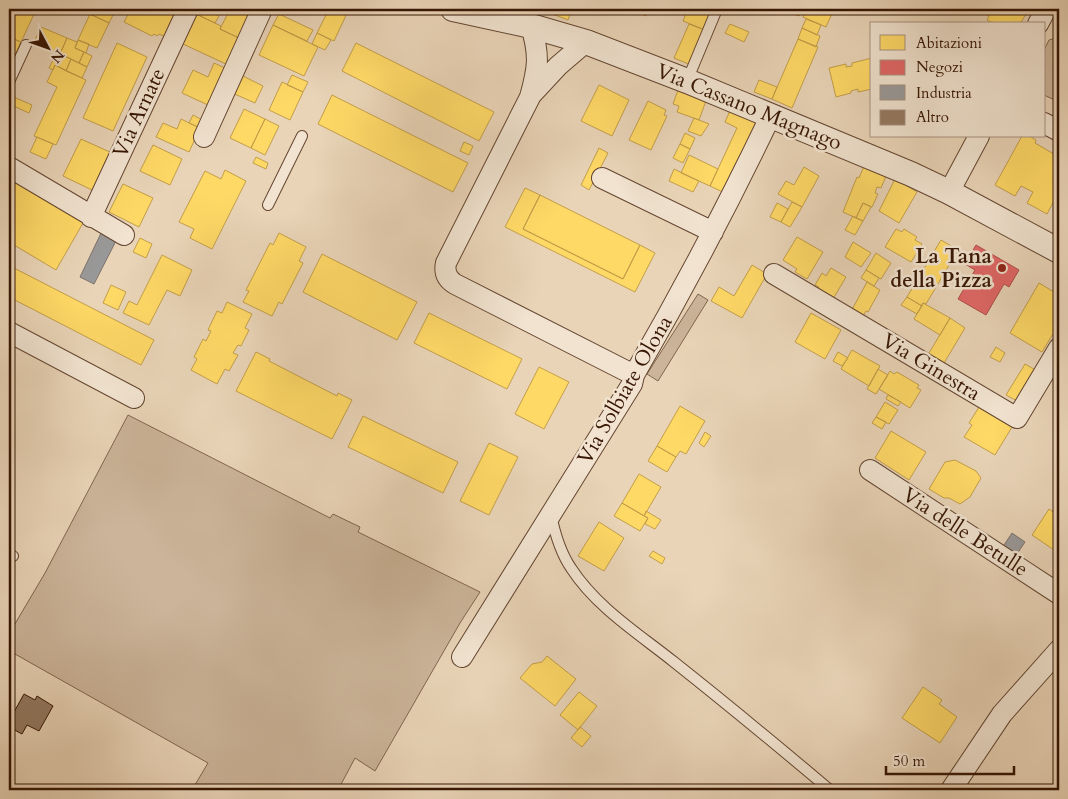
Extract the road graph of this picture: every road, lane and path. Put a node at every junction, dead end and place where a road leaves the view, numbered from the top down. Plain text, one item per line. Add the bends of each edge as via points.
1 (188, 9) edge
2 (262, 9) edge
3 (453, 9) edge
4 (717, 9) edge
5 (1046, 9) edge
6 (1039, 22) edge
7 (532, 26) junction
8 (586, 42) junction
9 (26, 45) dead end
10 (687, 81) junction
11 (9, 82) edge
12 (530, 97) junction
13 (771, 115) junction
14 (1046, 124) edge
15 (1059, 131) edge
16 (302, 136) dead end
17 (204, 137) dead end
18 (978, 138) edge
19 (9, 167) edge
20 (602, 178) dead end
21 (949, 192) junction
22 (268, 205) dead end
23 (91, 216) junction
24 (713, 232) junction
25 (124, 235) dead end
26 (1059, 251) edge
27 (774, 274) dead end
28 (9, 332) edge
29 (1059, 348) edge
30 (634, 375) junction
31 (134, 398) dead end
32 (870, 470) dead end
33 (551, 514) junction
34 (1059, 594) edge
35 (1059, 650) edge
36 (462, 657) dead end
37 (830, 790) edge
38 (951, 790) edge

1 - 23 street, Via Arnate
2 - 17 street
3 - 7 street, Via Cassano Magnago
4 - 10 lane
5 - 6 street
7 - 8 street, Via Cassano Magnago
7 - 12 street via 538,55
8 - 10 street, Via Cassano Magnago
8 - 12 street
9 - 11 lane
10 - 13 street, Via Cassano Magnago
12 - 30 street via 446,262 445,272 456,284
13 - 21 street, Via Cassano Magnago
13 - 24 street, Via Solbiate Olona
14 - 15 street
16 - 22 lane
18 - 21 street
19 - 23 street
20 - 24 street
21 - 26 street, Via Cassano Magnago
23 - 25 street
24 - 30 street, Via Solbiate Olona
27 - 29 street, Via Ginestra via 1017,418
28 - 31 street
30 - 33 street, Via Solbiate Olona via 632,384
32 - 34 street, Via delle Betulle
33 - 36 street, Via Solbiate Olona
33 - 37 lane via 561,552 593,595
35 - 38 street via 1002,714

